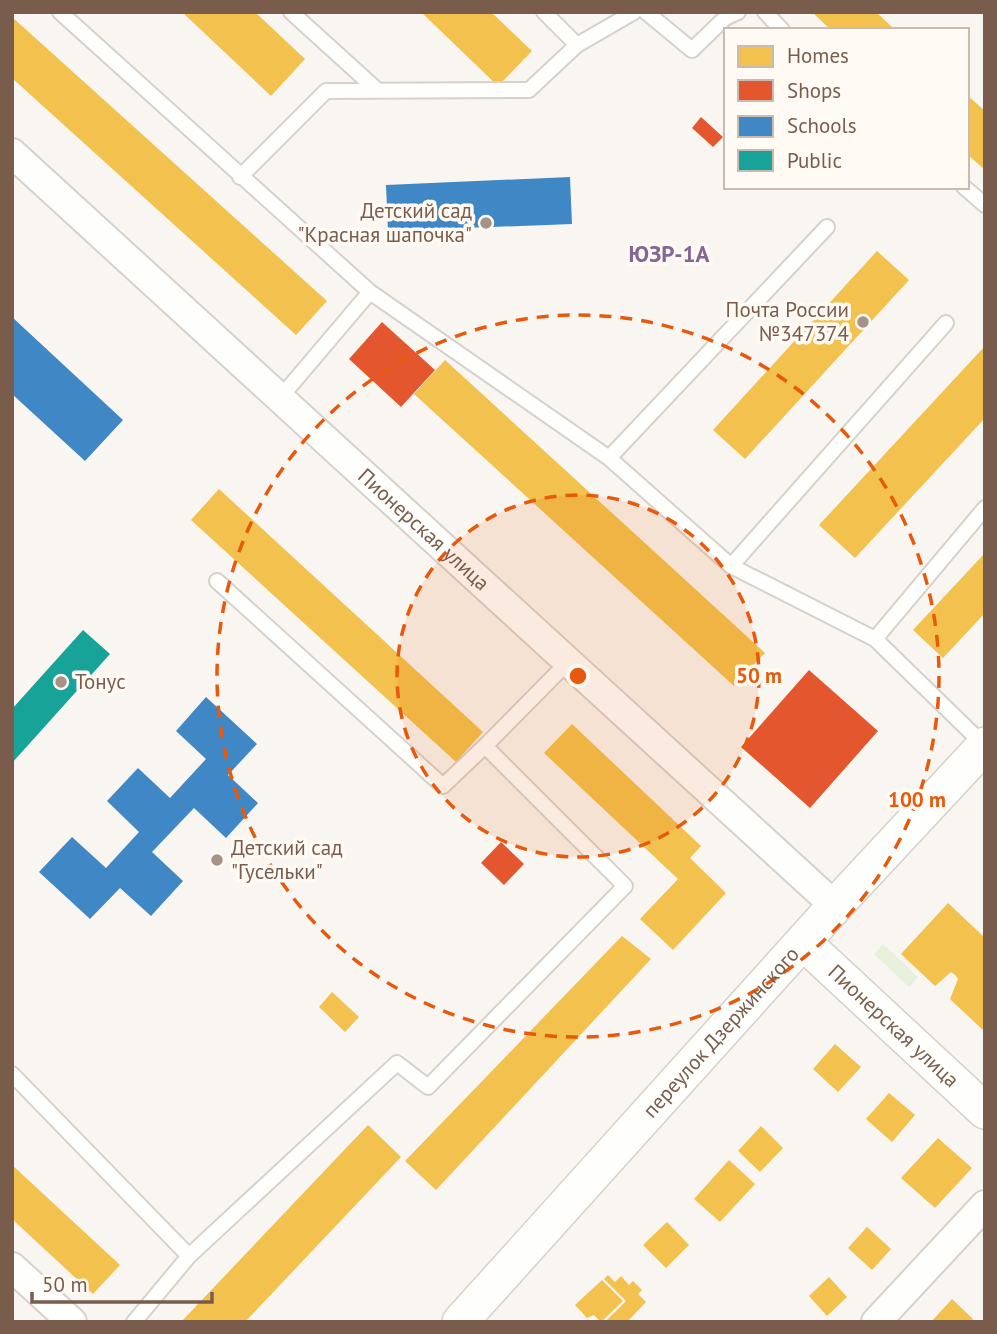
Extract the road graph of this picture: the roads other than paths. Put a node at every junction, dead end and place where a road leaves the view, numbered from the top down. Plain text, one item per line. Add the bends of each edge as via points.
1 (60, 12) edge
2 (291, 12) edge
3 (544, 12) edge
4 (634, 12) edge
5 (646, 12) edge
6 (738, 12) edge
7 (765, 12) edge
8 (780, 28) edge
9 (577, 45) junction
10 (376, 89) junction
11 (12, 153) edge
12 (240, 177) junction
13 (966, 189) edge
14 (985, 205) edge
15 (827, 227) dead end
16 (370, 292) junction
17 (946, 323) dead end
18 (280, 398) junction
19 (610, 458) junction
20 (985, 508) edge
21 (731, 566) junction
22 (217, 581) dead end
23 (875, 639) junction
24 (568, 662) junction
25 (985, 745) edge
26 (485, 746) junction
27 (835, 906) junction
28 (804, 943) junction
29 (12, 1074) edge
30 (985, 1111) edge
31 (985, 1205) edge
32 (189, 1256) junction
33 (12, 1267) edge
34 (72, 1322) edge
35 (134, 1322) edge
36 (460, 1322) edge
37 (876, 1322) edge

1 - 12 lane
2 - 10 lane
3 - 9 lane
4 - 9 lane
5 - 6 lane via 692,50
7 - 8 lane
9 - 10 lane via 529,90
10 - 12 lane via 326,91
11 - 18 street, Пионерская улица
12 - 16 lane
13 - 14 lane
15 - 19 lane
16 - 18 lane
16 - 19 lane
17 - 21 lane
18 - 24 street, Пионерская улица
19 - 21 lane
20 - 23 lane
21 - 23 lane
22 - 26 lane via 443,786
23 - 25 lane
24 - 26 lane
24 - 27 street, Пионерская улица
25 - 27 street, переулок Дзержинского
26 - 32 lane via 625,886 428,1087 397,1063
27 - 28 street, переулок Дзержинского
28 - 30 street, Пионерская улица
28 - 36 street, переулок Дзержинского
29 - 32 lane
31 - 37 street
32 - 35 lane
33 - 34 street

